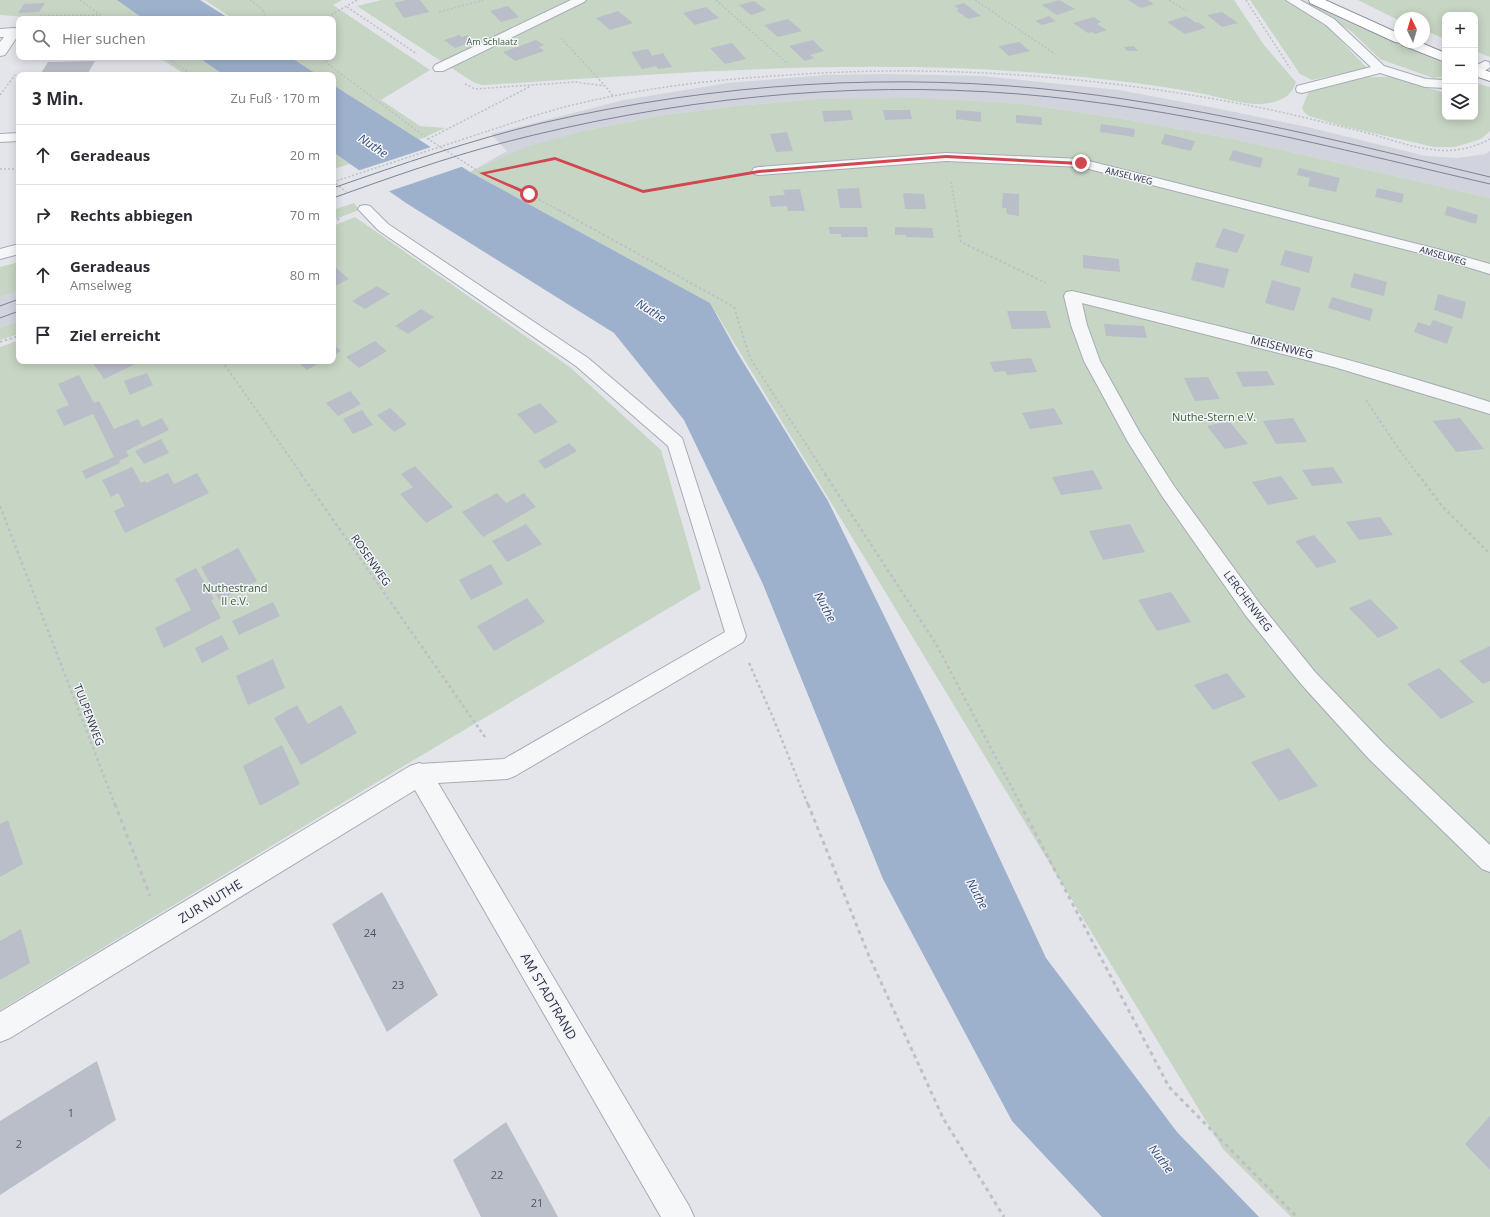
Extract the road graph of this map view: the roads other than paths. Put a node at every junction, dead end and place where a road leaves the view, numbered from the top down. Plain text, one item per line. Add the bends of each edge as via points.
1 (580, 0) edge
2 (1292, 0) edge
3 (1315, 0) edge
4 (1332, 0) edge
5 (1394, 27) edge
6 (0, 33) edge
7 (1394, 36) edge
8 (1430, 44) edge
9 (1421, 48) edge
10 (1442, 49) edge
11 (0, 52) edge
12 (1442, 57) edge
13 (439, 68) dead end
14 (1380, 69) junction
15 (1442, 84) edge
16 (1302, 89) road end
17 (0, 138) edge
18 (16, 138) edge
19 (759, 171) road end
20 (365, 209) dead end
21 (16, 250) edge
22 (0, 254) edge
23 (1490, 269) edge
24 (1072, 296) joint
25 (1490, 408) edge
26 (419, 774) junction
27 (1490, 861) edge
28 (0, 1028) edge
29 (678, 1217) edge

1 - 13 lane
2 - 14 lane via 1330,22
3 - 7 highway
4 - 5 highway
6 - 11 street via 14,32
8 - 10 highway
9 - 12 highway
14 - 15 lane via 1425,83
14 - 16 lane
17 - 18 street
19 - 23 lane, AMSELWEG via 946,157 1081,163
20 - 26 lane via 384,227 582,362 676,443 736,636 507,769
21 - 22 street
24 - 25 lane, MEISENWEG via 1356,366
24 - 27 lane, LERCHENWEG via 1092,361 1134,437 1168,491 1253,610 1308,678 1377,752
26 - 28 street, ZUR NUTHE
26 - 29 street, AM STADTRAND

